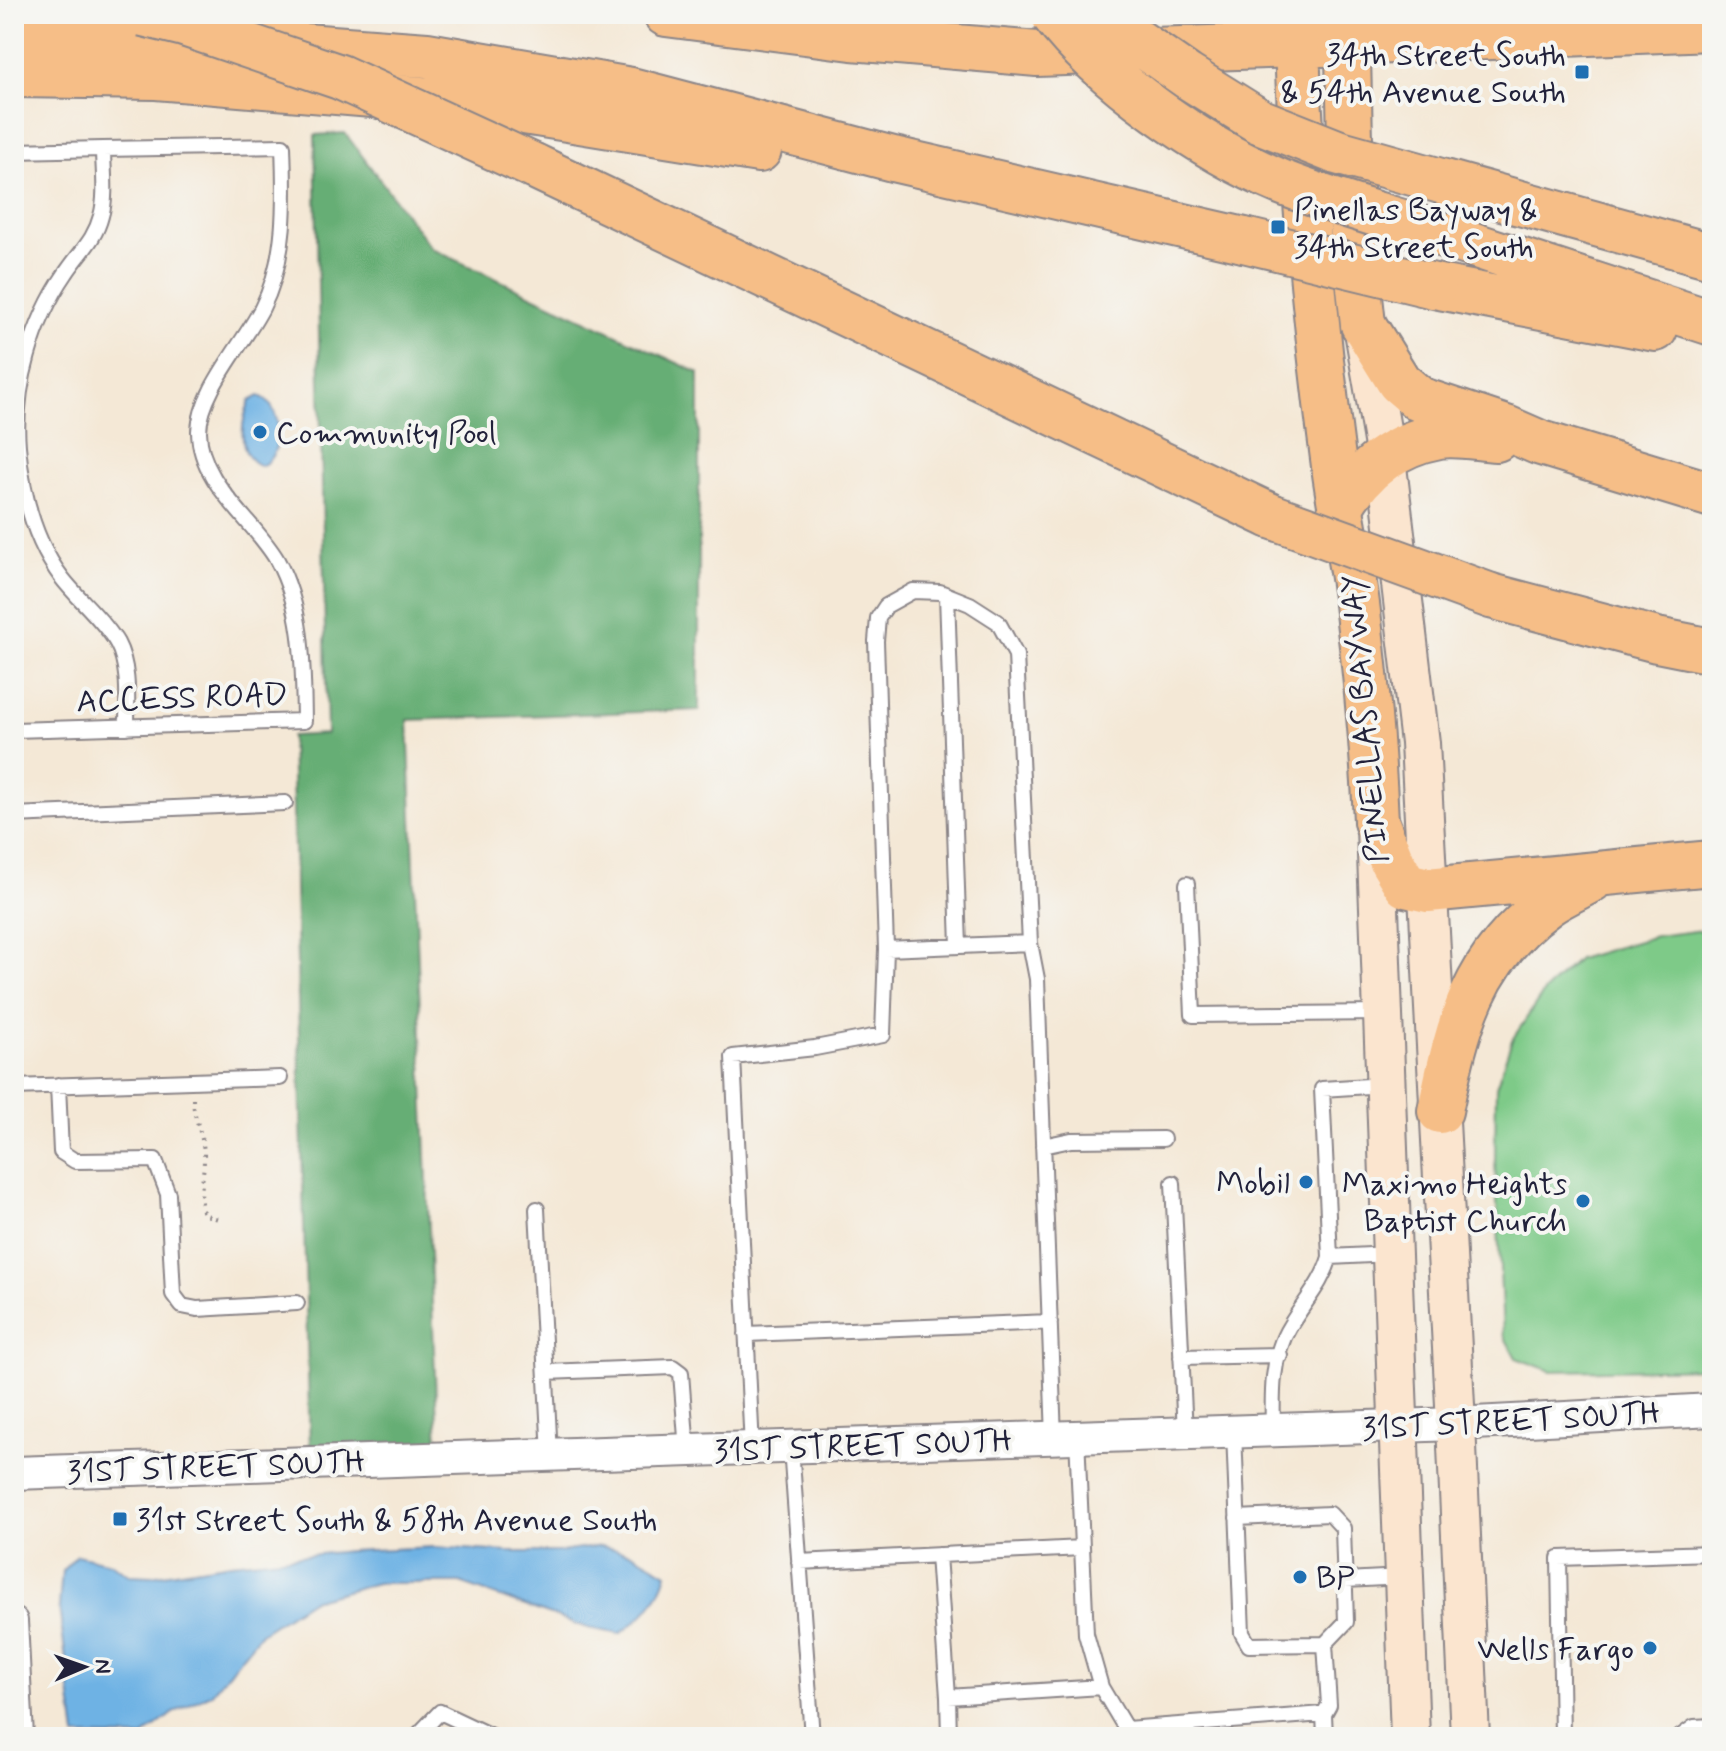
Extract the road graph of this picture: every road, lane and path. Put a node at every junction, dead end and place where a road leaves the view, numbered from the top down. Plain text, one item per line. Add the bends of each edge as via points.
1 (143, 14) edge
2 (666, 14) edge
3 (1053, 14) edge
4 (1106, 14) edge
5 (1712, 28) edge
6 (1348, 29) edge
7 (1297, 30) edge
8 (14, 34) edge
9 (14, 75) edge
10 (103, 149) junction
11 (14, 151) edge
12 (893, 159) junction
13 (1712, 256) edge
14 (1712, 323) edge
15 (1363, 324) junction
16 (1712, 340) edge
17 (1538, 442) junction
18 (16, 443) edge
19 (1386, 458) junction
20 (1712, 495) edge
21 (1341, 506) junction
22 (947, 595) junction
23 (1712, 651) edge
24 (127, 727) junction
25 (14, 730) edge
26 (285, 803) dead end
27 (14, 815) edge
28 (1376, 821) junction
29 (1712, 863) edge
30 (1604, 873) junction
31 (1187, 884) dead end
32 (1428, 890) junction
33 (1030, 943) junction
34 (959, 946) junction
35 (886, 949) junction
36 (1382, 1013) junction
37 (280, 1078) dead end
38 (192, 1081) junction
39 (58, 1085) junction
40 (1385, 1085) junction
41 (14, 1087) edge
42 (1440, 1111) junction
43 (1163, 1139) dead end
44 (1043, 1146) junction
45 (1173, 1183) dead end
46 (537, 1209) dead end
47 (221, 1220) dead end
48 (1391, 1254) junction
49 (1330, 1257) junction
50 (297, 1303) dead end
51 (1050, 1322) junction
52 (746, 1334) junction
53 (1280, 1355) junction
54 (1181, 1357) junction
55 (546, 1372) junction
56 (1712, 1410) edge
57 (1456, 1424) junction
58 (1397, 1426) junction
59 (1273, 1430) junction
60 (1234, 1432) junction
61 (1185, 1433) junction
62 (1066, 1438) junction
63 (791, 1447) junction
64 (752, 1448) junction
65 (687, 1451) junction
66 (550, 1455) junction
67 (14, 1473) edge
68 (1237, 1518) junction
69 (1082, 1548) junction
70 (1712, 1553) edge
71 (938, 1555) junction
72 (799, 1562) junction
73 (1403, 1577) junction
74 (1345, 1580) junction
75 (14, 1621) edge
76 (1325, 1644) junction
77 (15, 1664) edge
78 (1101, 1687) junction
79 (948, 1697) junction
80 (1324, 1714) junction
81 (1712, 1726) edge
82 (1126, 1733) edge
83 (20, 1737) edge
84 (416, 1737) edge
85 (493, 1737) edge
86 (812, 1737) edge
87 (949, 1737) edge
88 (1325, 1737) edge
89 (1410, 1737) edge
90 (1470, 1737) edge
91 (1562, 1737) edge
92 (1680, 1737) edge

1 - 23 highway, bridge via 340,77 1271,516 1491,596
2 - 7 highway via 1037,54
3 - 14 highway, bridge via 1110,75 1206,144 1281,182
4 - 13 highway, bridge via 1118,28 1259,121 1337,152
5 - 6 highway
6 - 7 highway
6 - 15 highway, PINELLAS BAYWAY via 1352,224
7 - 21 highway, PINELLAS BAYWAY via 1317,335
8 - 12 highway via 237,41 427,55 631,90
9 - 12 highway via 156,77 468,103 761,150
10 - 11 lane
10 - 18 lane via 102,214 93,239 66,273 44,314 27,358
10 - 24 lane, ACCESS ROAD via 283,146 285,190 276,270 263,306 210,390 199,434 208,469 277,560 292,598 302,640 304,721
12 - 16 highway, bridge via 1434,286
15 - 17 highway via 1399,382 1419,399
15 - 19 main road, PINELLAS BAYWAY
17 - 19 highway via 1442,436
17 - 20 highway
18 - 24 lane via 33,523 60,575 118,643
19 - 21 highway via 1364,472
19 - 32 main road, PINELLAS BAYWAY via 1420,743
21 - 28 highway, PINELLAS BAYWAY via 1357,604
22 - 33 lane via 998,622 1016,655
22 - 34 lane
22 - 35 lane via 913,591 886,606 878,618
24 - 25 lane, ACCESS ROAD
26 - 27 lane
28 - 32 highway via 1406,885
28 - 36 main road, PINELLAS BAYWAY
29 - 30 highway
30 - 32 highway
30 - 42 highway via 1548,904 1481,972 1451,1055
31 - 36 lane via 1193,1015
32 - 42 main road, PINELLAS BAYWAY
33 - 34 lane
33 - 44 lane via 1037,979
34 - 35 lane
35 - 52 lane via 883,1035 733,1057
36 - 40 main road, PINELLAS BAYWAY
37 - 38 lane
38 - 39 lane
38 - 47 path via 193,1112 203,1143 201,1198 206,1215
39 - 41 lane
39 - 50 lane via 61,1152 75,1161 155,1160 168,1194 173,1294 182,1306
40 - 48 main road, PINELLAS BAYWAY
40 - 49 lane via 1322,1089
42 - 57 main road, PINELLAS BAYWAY
43 - 44 lane via 1071,1140
44 - 51 lane
45 - 54 lane
46 - 55 lane
48 - 49 lane
48 - 58 main road, PINELLAS BAYWAY
49 - 53 lane via 1324,1276 1288,1329
51 - 52 lane
51 - 62 lane
52 - 64 lane
53 - 54 lane
53 - 59 lane via 1272,1392
54 - 61 lane
55 - 65 lane via 673,1367 681,1373
55 - 66 lane
56 - 57 street, 31ST STREET SOUTH
57 - 58 street, 31ST STREET SOUTH
57 - 90 main road, PINELLAS BAYWAY
58 - 59 street, 31ST STREET SOUTH
58 - 73 main road, PINELLAS BAYWAY
59 - 60 street, 31ST STREET SOUTH
60 - 61 street, 31ST STREET SOUTH
60 - 68 lane
61 - 62 street, 31ST STREET SOUTH
62 - 63 street, 31ST STREET SOUTH
62 - 69 lane
63 - 64 street, 31ST STREET SOUTH
63 - 72 lane
64 - 65 street, 31ST STREET SOUTH
65 - 66 street, 31ST STREET SOUTH
66 - 67 street, 31ST STREET SOUTH
68 - 74 lane via 1330,1514 1343,1528
68 - 76 lane via 1242,1633 1249,1645
69 - 71 lane
69 - 78 lane via 1086,1634
70 - 91 lane via 1559,1558
71 - 72 lane
71 - 79 lane
72 - 86 lane
73 - 74 lane
73 - 89 main road, PINELLAS BAYWAY
74 - 76 lane via 1346,1622
75 - 77 street
76 - 80 lane via 1329,1705
77 - 83 street
78 - 79 lane
78 - 82 lane
79 - 87 lane
80 - 82 lane
80 - 88 lane
81 - 92 lane via 1694,1727
84 - 85 lane via 440,1712

